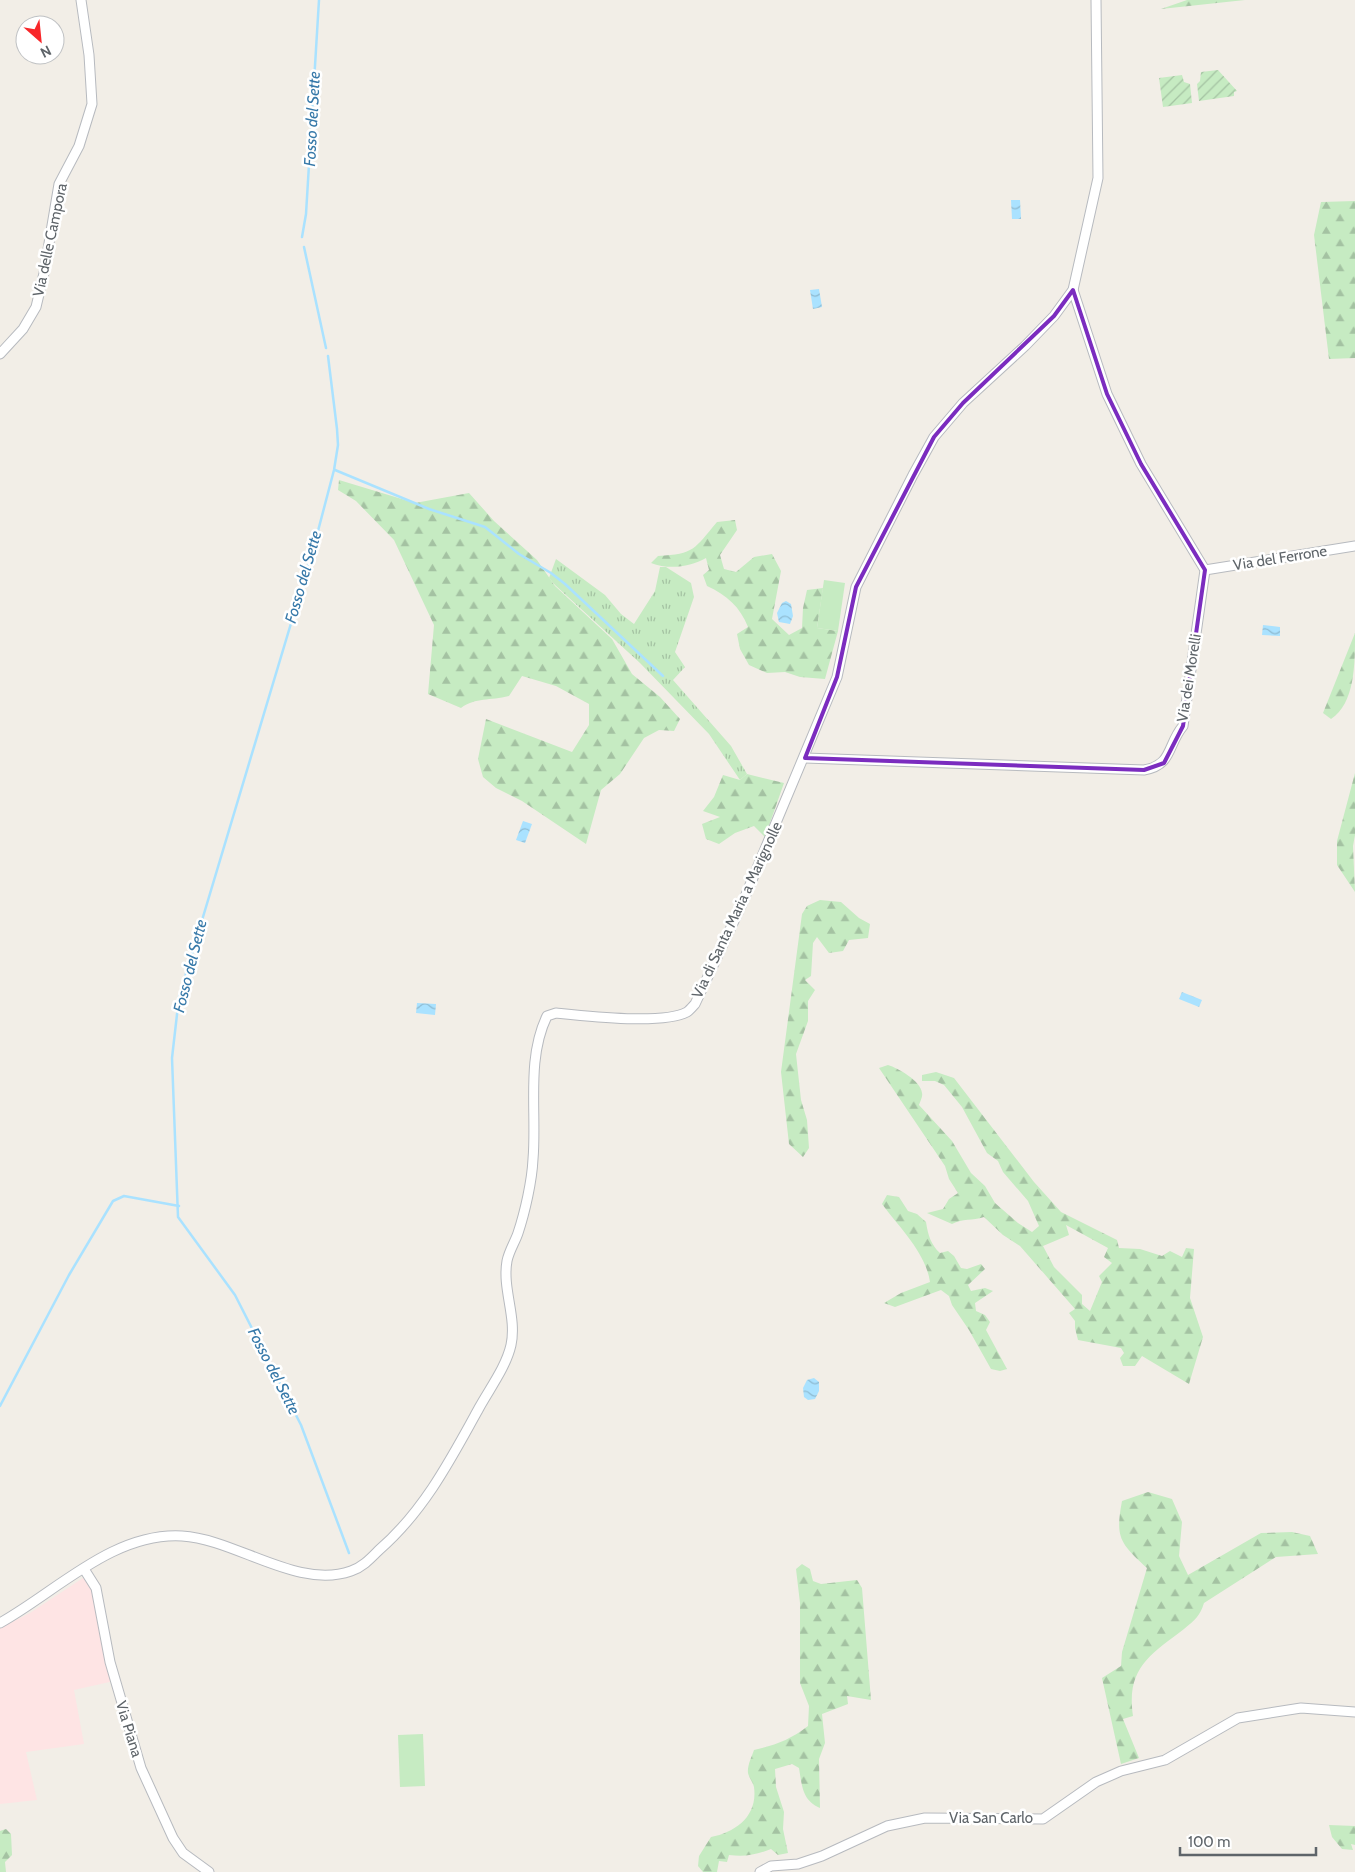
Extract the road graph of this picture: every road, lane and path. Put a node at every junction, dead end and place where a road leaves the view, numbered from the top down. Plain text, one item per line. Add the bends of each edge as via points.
1 (81, 0) edge
2 (1096, 0) edge
3 (1073, 290) junction
4 (0, 354) edge
5 (1355, 546) edge
6 (1205, 570) junction
7 (805, 758) junction
8 (84, 1568) junction
9 (0, 1623) edge
10 (1355, 1712) edge
11 (209, 1872) edge
12 (760, 1872) edge

1 - 4 street, Via delle Campora via 92,104 79,146 59,184 36,308 23,329
2 - 3 street, Via di Santa Maria a Marignolle via 1098,178
3 - 6 street via 1107,394 1141,464
3 - 7 street, Via di Santa Maria a Marignolle via 1042,328 963,403 934,437 856,587 837,677
5 - 6 street, Via del Ferrone
6 - 7 street, Via dei Morelli via 1183,726 1174,737 1167,757 1158,766 1144,770 1089,769
7 - 8 street, Via di Santa Maria a Marignolle via 742,904 695,1004 687,1012 629,1019 556,1013 547,1016 541,1028 537,1054 533,1161 519,1231 507,1260 511,1345 444,1471 410,1519 360,1568 344,1573 321,1575 298,1571 182,1536 144,1540
8 - 9 street, Via di Santa Maria a Marignolle
8 - 11 street, Via Piana via 96,1588 110,1662 141,1768 173,1838 183,1853
10 - 12 street, Via San Carlo via 1301,1708 1238,1718 1165,1760 1121,1771 1096,1782 1043,1818 925,1818 888,1826 798,1864 771,1866

